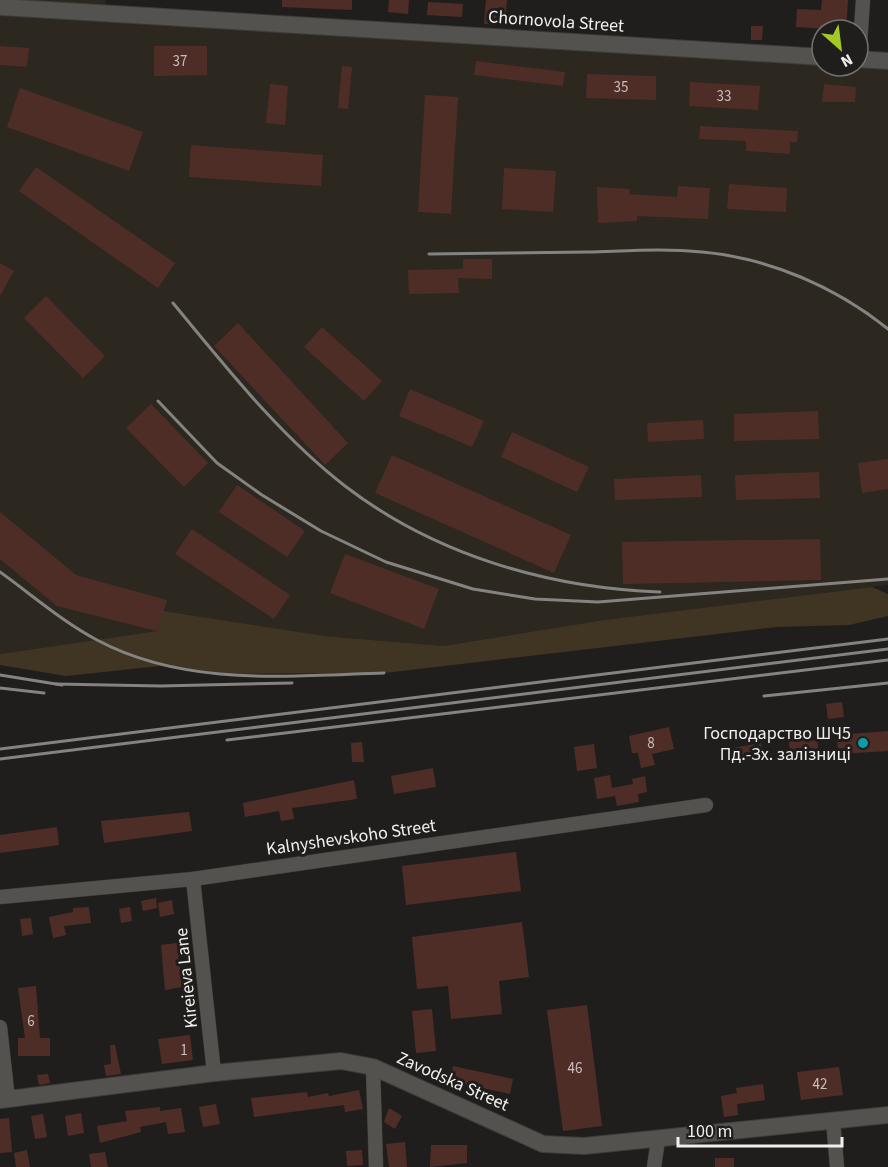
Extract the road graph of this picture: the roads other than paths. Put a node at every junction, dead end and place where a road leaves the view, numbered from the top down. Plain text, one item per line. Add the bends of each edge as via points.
1 (863, 0) edge
2 (0, 7) edge
3 (862, 18) edge
4 (810, 56) edge
5 (870, 60) edge
6 (888, 61) edge
7 (706, 805) dead end
8 (193, 879) junction
9 (0, 897) edge
10 (0, 1027) edge
11 (373, 1067) junction
12 (214, 1073) junction
13 (4, 1100) edge
14 (888, 1115) edge
15 (833, 1120) junction
16 (658, 1140) junction
17 (376, 1167) edge
18 (654, 1167) edge
19 (837, 1167) edge

1 - 3 street
2 - 4 street, Chornovola Street
5 - 6 street
7 - 8 street, Kalnyshevskoho Street
8 - 9 street, Kalnyshevskoho Street
8 - 12 street, Kireieva Lane
10 - 13 street
11 - 12 street, Zavodska Street via 341,1061
11 - 16 street, Zavodska Street via 543,1144 584,1146
11 - 17 street
12 - 13 street, Zavodska Street
14 - 15 street, Zavodska Street
15 - 16 street, Zavodska Street
15 - 19 street
16 - 18 street

